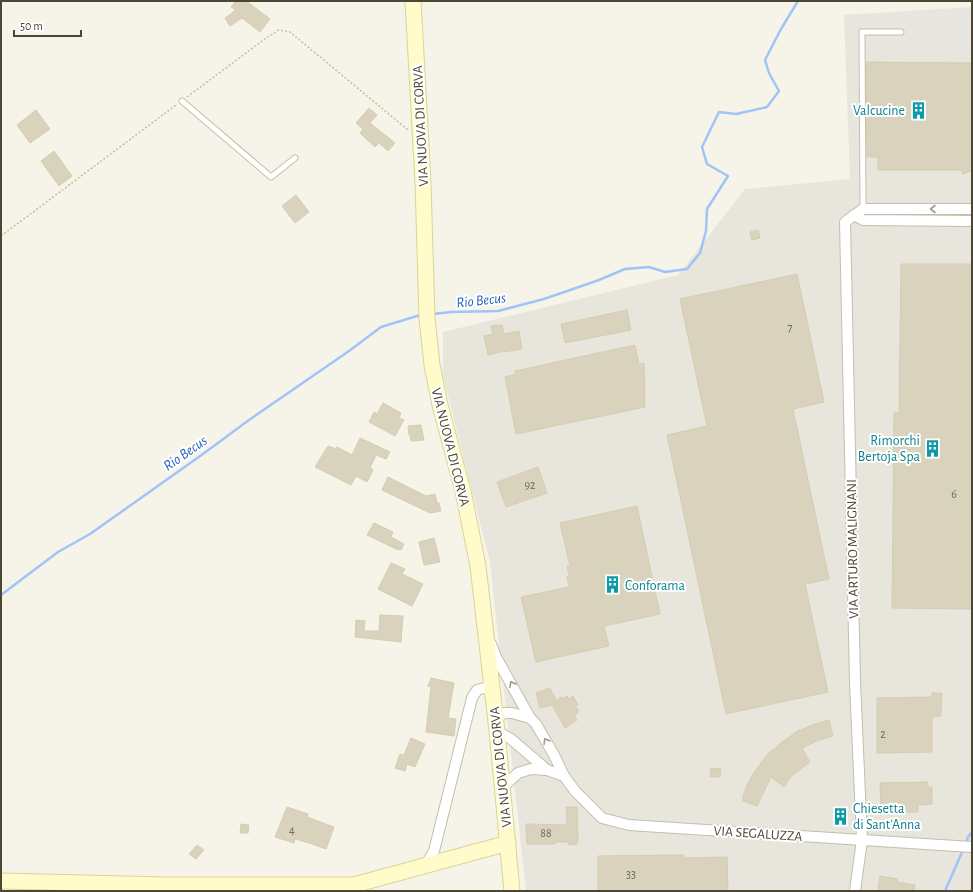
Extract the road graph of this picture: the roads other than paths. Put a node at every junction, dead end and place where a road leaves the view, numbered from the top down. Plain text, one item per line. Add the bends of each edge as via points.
1 (414, 5) edge
2 (901, 32) dead end
3 (182, 101) road end
4 (295, 158) dead end
5 (972, 209) edge
6 (859, 212) junction
7 (972, 221) edge
8 (486, 633) junction
9 (492, 686) junction
10 (530, 718) junction
11 (496, 725) junction
12 (547, 770) junction
13 (564, 776) junction
14 (503, 787) junction
15 (862, 840) junction
16 (508, 843) junction
17 (972, 847) edge
18 (425, 866) junction
19 (1, 881) edge
20 (512, 891) edge
21 (855, 891) edge

1 - 8 main road, VIA NUOVA DI CORVA via 427,318 432,365 463,491 478,566
2 - 6 lane via 862,32
3 - 4 lane via 271,177
5 -> 6 street
6 - 7 street via 863,220
6 - 15 street, VIA ARTURO MALIGNANI via 845,222 855,682
8 - 9 main road, VIA NUOVA DI CORVA
10 -> 8 street, VIA SEGALUZZA via 496,657
9 - 11 main road, VIA NUOVA DI CORVA
9 - 18 street via 476,690 472,698 434,851
10 - 11 street via 504,713
13 -> 10 street, VIA SEGALUZZA via 536,724
11 - 12 street
11 - 14 main road, VIA NUOVA DI CORVA
12 - 13 street
12 - 14 street via 531,769 518,773
13 - 15 street, VIA SEGALUZZA via 602,818 629,825
14 - 16 main road, VIA NUOVA DI CORVA
15 - 17 street, VIA SEGALUZZA
15 - 21 street
16 - 18 main road
16 - 20 main road, VIA NUOVA DI CORVA
18 - 19 main road via 354,886

